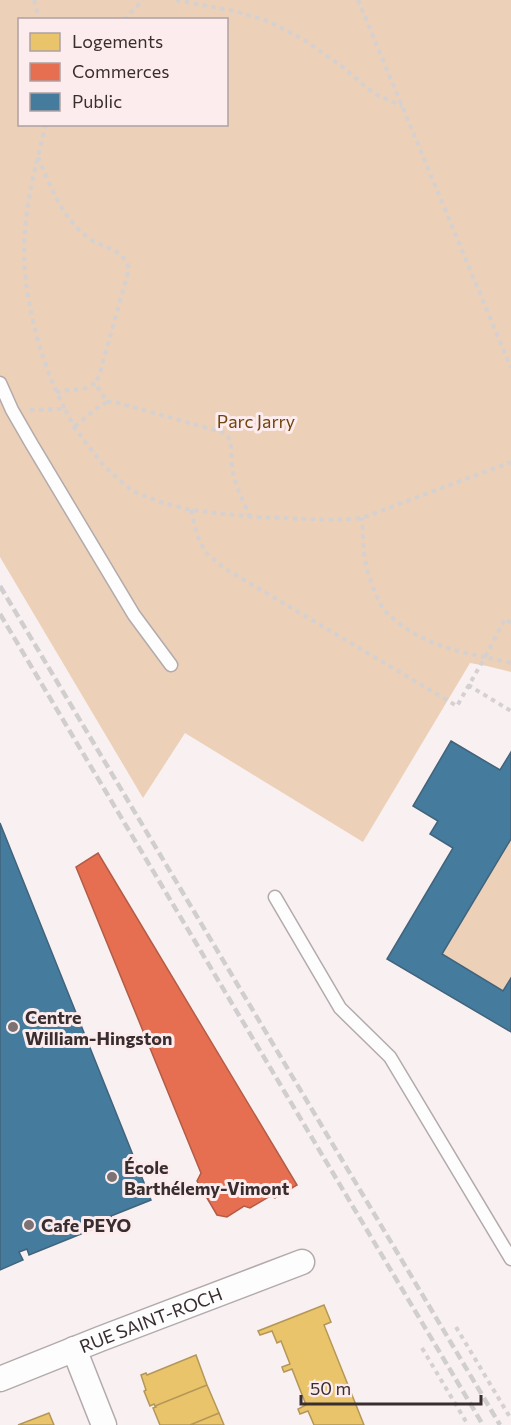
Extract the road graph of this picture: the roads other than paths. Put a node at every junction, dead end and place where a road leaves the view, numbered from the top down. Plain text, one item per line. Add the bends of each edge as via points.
1 (0, 383) edge
2 (171, 665) dead end
3 (275, 897) dead end
4 (511, 1259) edge
5 (302, 1262) dead end
6 (74, 1349) junction
7 (0, 1379) edge
8 (104, 1425) edge

1 - 2 lane via 12,410 134,615
3 - 4 lane via 340,1008 390,1057
5 - 6 street, RUE SAINT-ROCH
6 - 7 street, RUE SAINT-ROCH
6 - 8 street

